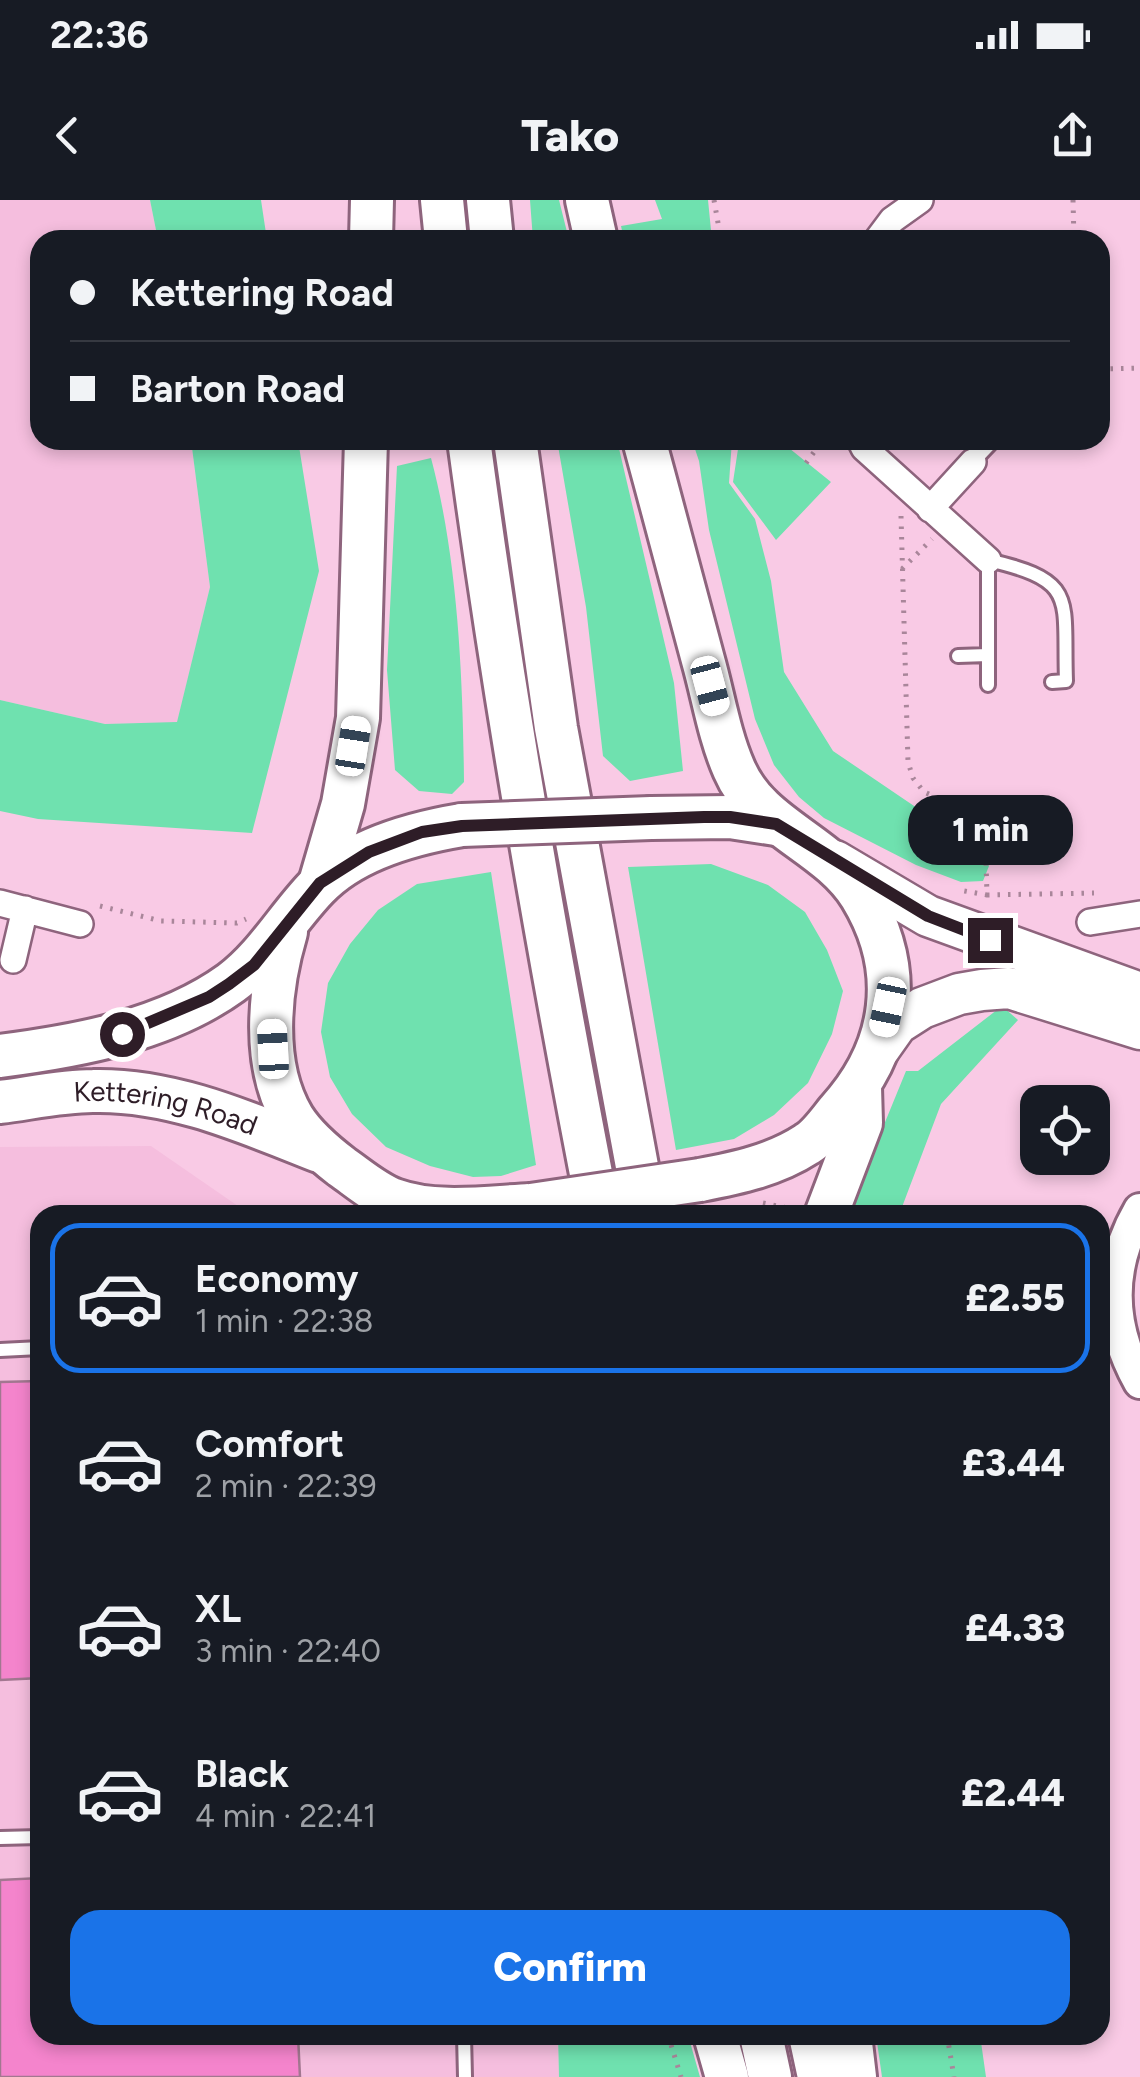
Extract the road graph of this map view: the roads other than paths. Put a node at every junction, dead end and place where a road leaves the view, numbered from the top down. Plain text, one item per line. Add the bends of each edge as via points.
1 (372, 200) edge
2 (442, 200) edge
3 (488, 200) edge
4 (587, 200) edge
5 (916, 201) edge
6 (371, 230) edge
7 (445, 230) edge
8 (491, 230) edge
9 (594, 230) edge
10 (884, 230) edge
11 (366, 450) edge
12 (469, 450) edge
13 (516, 450) edge
14 (647, 450) edge
15 (869, 450) edge
16 (984, 450) edge
17 (973, 462) joint
18 (935, 520) junction
19 (988, 560) junction
20 (958, 656) dead end
21 (988, 656) junction
22 (1052, 682) dead end
23 (988, 685) dead end
24 (776, 824) junction
25 (823, 854) junction
26 (320, 883) junction
27 (12, 906) edge
28 (85, 914) road end
29 (1140, 914) edge
30 (271, 917) junction
31 (1090, 922) dead end
32 (12, 960) dead end
33 (1140, 992) edge
34 (1140, 1029) edge
35 (880, 1048) junction
36 (0, 1056) edge
37 (860, 1087) junction
38 (0, 1102) edge
39 (324, 1153) junction
40 (395, 1205) edge
41 (531, 1205) edge
42 (598, 1205) edge
43 (644, 1205) edge
44 (830, 1205) edge
45 (1140, 1210) edge
46 (30, 1348) edge
47 (0, 1350) edge
48 (1140, 1382) edge
49 (30, 1837) edge
50 (0, 1838) edge
51 (464, 2045) edge
52 (718, 2045) edge
53 (763, 2045) edge
54 (812, 2045) edge
55 (851, 2045) edge
56 (465, 2077) edge
57 (728, 2077) edge
58 (770, 2077) edge
59 (819, 2077) edge
60 (855, 2077) edge

1 - 6 highway
2 - 7 highway
3 - 8 highway
4 - 9 highway
5 - 10 street
11 - 26 highway via 358,718
12 - 42 highway via 504,692
13 - 43 highway via 556,728
14 - 24 highway via 729,757
15 - 18 street
16 - 17 lane
17 - 18 street
18 - 19 street
19 - 21 lane
19 - 22 lane via 1039,575 1064,600 1066,681
20 - 21 lane
21 - 23 lane
24 - 25 highway
24 - 26 highway, bridge via 730,817 462,826 369,852
25 - 33 main road via 928,916
25 - 35 highway via 860,894 888,966
26 - 30 highway, Kettering Road
27 - 28 street
27 - 32 street
29 - 31 street
30 - 36 highway, Kettering Road via 254,965 209,997 122,1034
30 - 39 highway via 270,1010 281,1086 294,1118
34 - 35 main road via 1009,988 958,994 922,1008 896,1024
35 - 37 highway
37 - 41 highway, bridge via 810,1143 754,1170
37 - 44 highway via 861,1123
38 - 39 highway, Kettering Road via 94,1090 170,1099
39 - 40 highway
45 - 48 street via 1119,1257 1116,1287 1124,1353
46 - 47 lane
49 - 50 lane
51 - 56 lane
52 - 57 highway
53 - 58 highway
54 - 59 highway
55 - 60 highway

